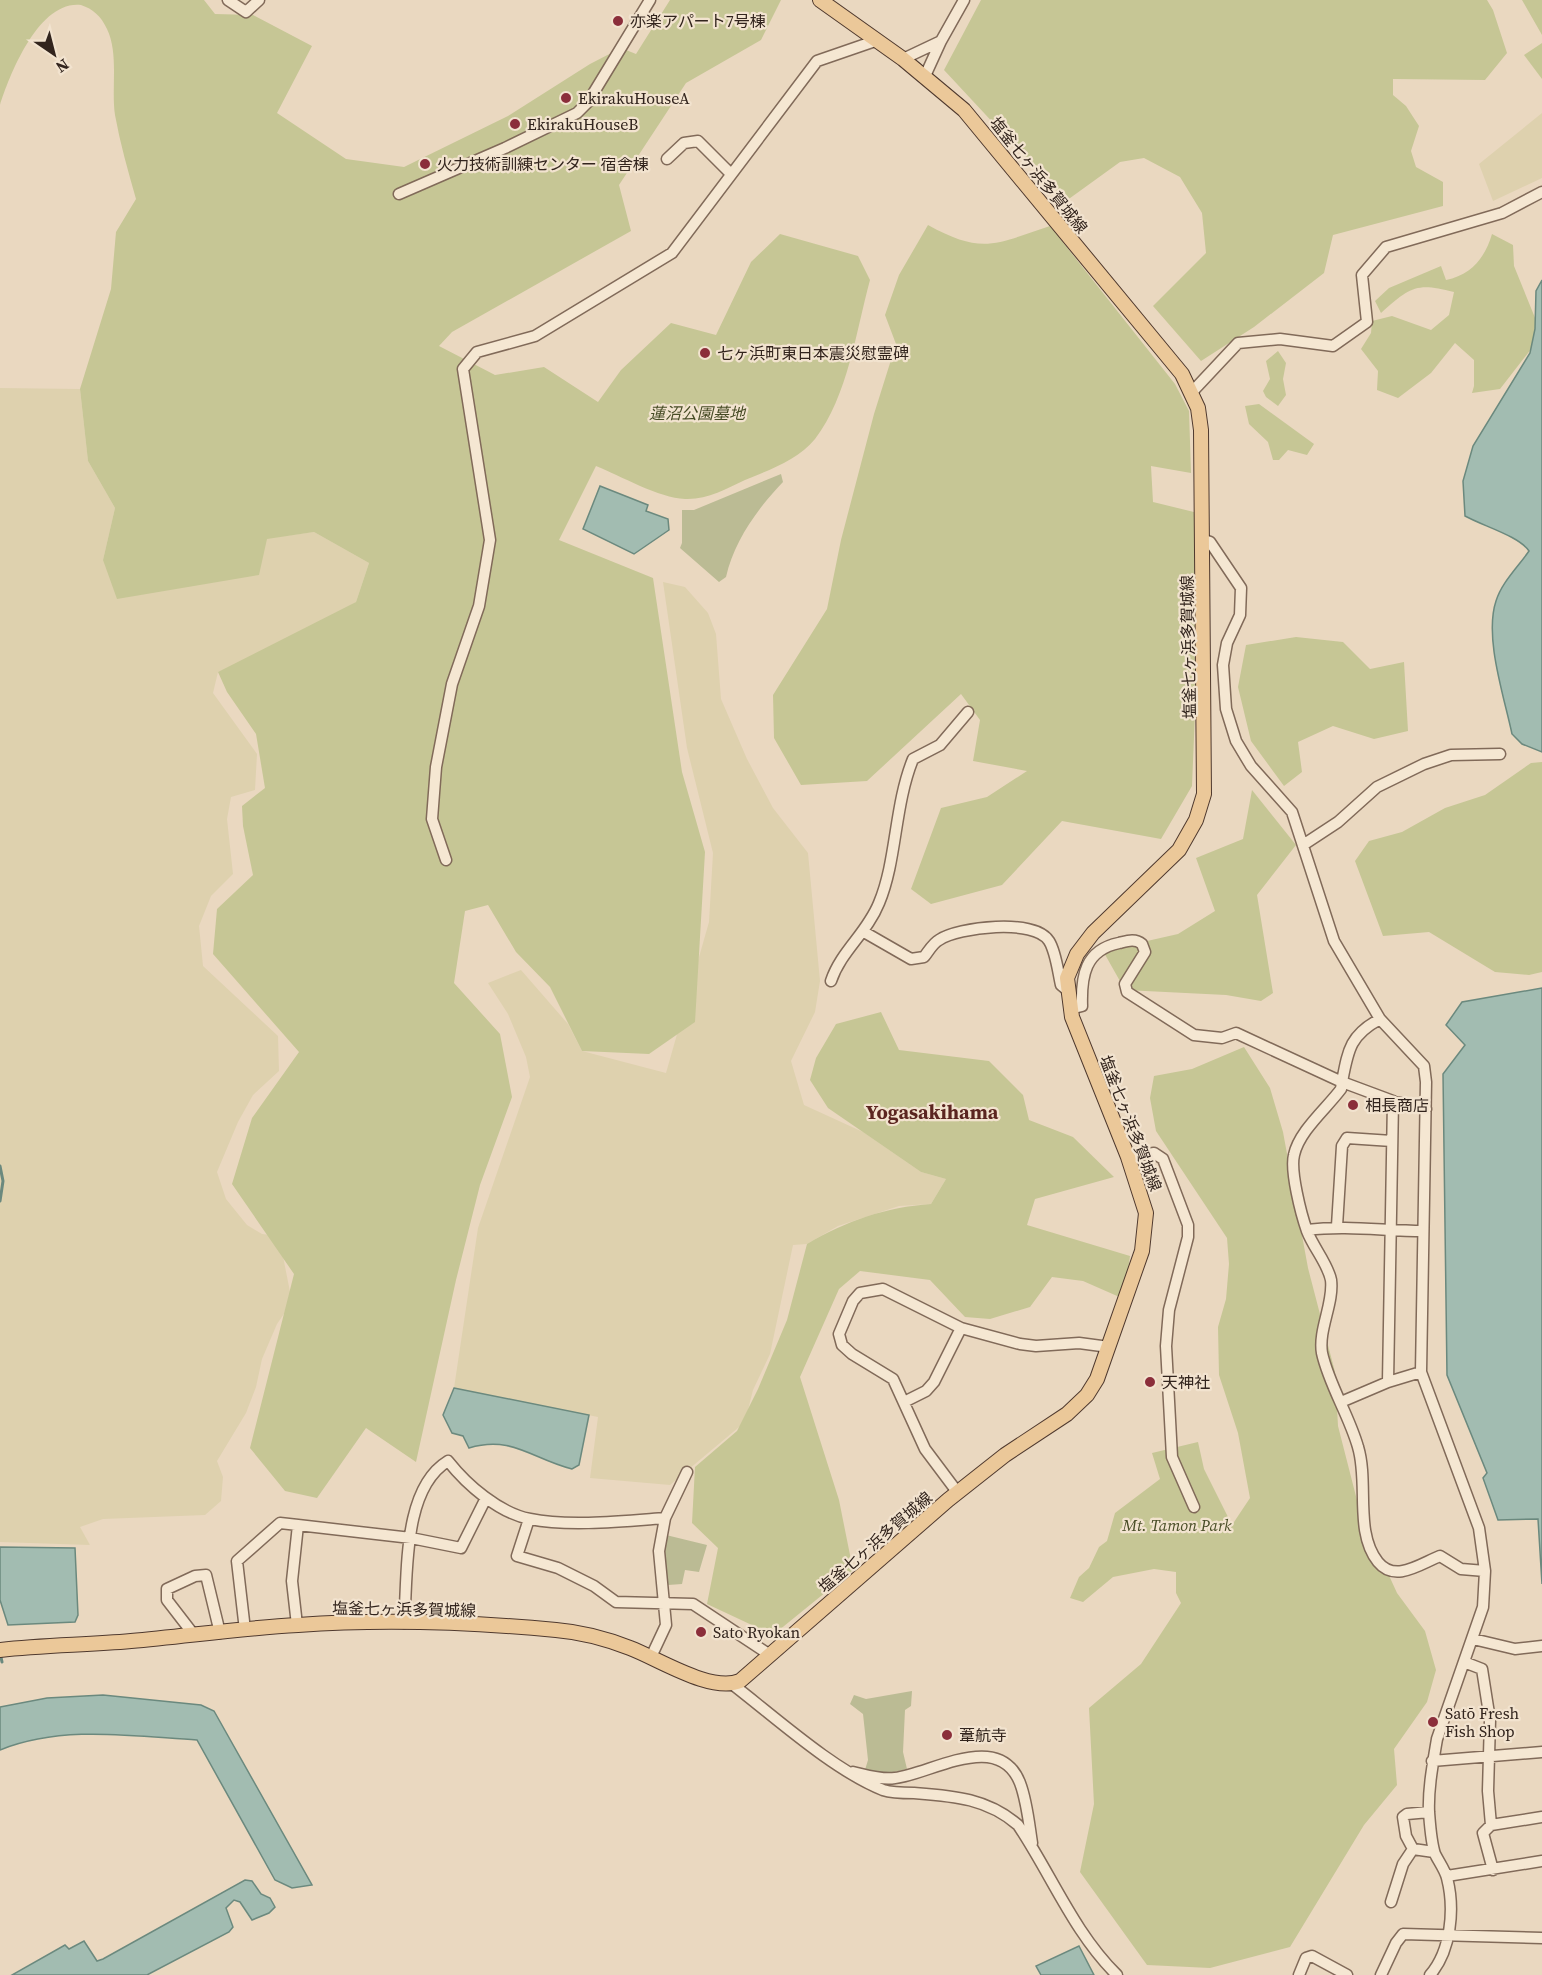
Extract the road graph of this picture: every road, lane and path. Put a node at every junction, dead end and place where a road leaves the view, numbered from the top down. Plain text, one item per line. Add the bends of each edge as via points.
1 (228, 0) edge
2 (259, 0) edge
3 (650, 0) edge
4 (820, 0) edge
5 (964, 0) edge
6 (875, 41) junction
7 (941, 41) junction
8 (903, 59) junction
9 (925, 76) junction
10 (667, 159) dead end
11 (731, 174) junction
12 (1542, 192) edge
13 (399, 194) dead end
14 (1192, 392) junction
15 (1204, 540) junction
16 (968, 712) dead end
17 (1500, 754) dead end
18 (1303, 845) junction
19 (446, 860) dead end
20 (864, 932) junction
21 (831, 981) dead end
22 (1067, 990) junction
23 (1070, 1009) junction
24 (1380, 1019) junction
25 (1342, 1082) junction
26 (1393, 1101) junction
27 (1426, 1109) junction
28 (1392, 1141) junction
29 (1128, 1157) junction
30 (1337, 1226) junction
31 (1307, 1230) junction
32 (1390, 1231) junction
33 (1424, 1231) junction
34 (961, 1328) junction
35 (1109, 1347) junction
36 (1421, 1372) junction
37 (1388, 1382) junction
38 (904, 1402) junction
39 (1341, 1402) junction
40 (687, 1472) dead end
41 (958, 1493) junction
42 (486, 1498) junction
43 (1194, 1507) dead end
44 (665, 1518) junction
45 (529, 1519) junction
46 (297, 1525) junction
47 (411, 1538) junction
48 (1485, 1571) junction
49 (665, 1604) junction
50 (404, 1623) junction
51 (297, 1625) junction
52 (245, 1630) junction
53 (220, 1633) junction
54 (194, 1635) junction
55 (1473, 1638) junction
56 (1542, 1648) edge
57 (0, 1650) edge
58 (770, 1655) junction
59 (651, 1657) junction
60 (1464, 1662) junction
61 (732, 1684) junction
62 (1542, 1752) edge
63 (1490, 1756) junction
64 (1432, 1761) junction
65 (841, 1767) junction
66 (1429, 1812) junction
67 (1542, 1817) edge
68 (1491, 1825) junction
69 (1034, 1849) junction
70 (1413, 1849) junction
71 (1434, 1852) junction
72 (1542, 1861) edge
73 (1493, 1869) junction
74 (1447, 1876) junction
75 (1391, 1902) dead end
76 (1448, 1936) junction
77 (1542, 1938) edge
78 (1117, 1975) edge
79 (1299, 1975) edge
80 (1347, 1975) edge
81 (1381, 1975) edge
82 (1430, 1975) edge

1 - 2 street via 246,12
3 - 13 street via 588,102 577,113
4 - 6 main road, 塩釜七ヶ浜多賀城線
5 - 7 street
6 - 8 main road, 塩釜七ヶ浜多賀城線
6 - 11 street via 817,61
7 - 8 street
7 - 9 street
8 - 9 main road, 塩釜七ヶ浜多賀城線
9 - 14 main road, 塩釜七ヶ浜多賀城線 via 964,110 1001,151 1182,374
10 - 11 street via 684,143 698,141
11 - 19 street via 672,253 535,336 477,352 463,369 490,540 479,606 452,684 436,767 432,819
12 - 14 street via 1502,213 1386,247 1362,275 1367,322 1333,346 1280,339 1239,343
14 - 15 main road, 塩釜七ヶ浜多賀城線 via 1201,430
15 - 18 street via 1241,588 1240,615 1227,643 1223,665 1230,725 1243,755 1292,812
15 - 22 main road, 塩釜七ヶ浜多賀城線 via 1206,764 1202,803 1192,829 1174,855 1084,943 1071,965
16 - 20 street via 940,745 913,759 896,819 880,902
17 - 18 street via 1450,755 1424,764 1377,786 1338,822
18 - 24 street via 1334,941
20 - 21 street via 836,965
20 - 22 street via 911,959 924,957 939,939 970,931 998,925 1038,931 1048,940 1061,985
22 - 23 main road, 塩釜七ヶ浜多賀城線
23 - 25 street via 1082,1006 1082,984 1093,955 1116,943 1138,941 1144,956 1125,984 1126,992 1194,1035 1222,1038 1236,1033
23 - 29 main road, 塩釜七ヶ浜多賀城線
24 - 25 street via 1361,1029 1348,1053
24 - 27 street via 1424,1066
25 - 26 street
25 - 31 street via 1341,1089 1294,1153 1293,1166
26 - 27 street
26 - 28 street
27 - 33 street
28 - 30 street via 1347,1138 1342,1146
28 - 32 street
29 - 35 main road, 塩釜七ヶ浜多賀城線 via 1144,1200 1147,1223 1142,1251
29 - 43 street via 1154,1153 1163,1159 1188,1225 1169,1310 1166,1346 1172,1457
30 - 31 street
30 - 32 street
31 - 39 street via 1330,1280 1322,1351
32 - 33 street
32 - 37 street
33 - 36 street
34 - 35 street via 1020,1344
34 - 38 street via 934,1382 926,1391
34 - 38 street via 883,1289 860,1293 853,1301 839,1334 842,1345 894,1379
35 - 41 main road, 塩釜七ヶ浜多賀城線 via 1096,1379 1079,1404
36 - 37 street
36 - 48 street via 1479,1528
37 - 39 street
38 - 41 street via 925,1449
39 - 48 street via 1359,1447 1365,1491 1364,1529 1379,1563 1392,1572 1401,1572 1440,1556 1461,1569
40 - 44 street
41 - 58 main road, 塩釜七ヶ浜多賀城線
42 - 45 street
42 - 47 street via 461,1548
42 - 47 street via 448,1461 435,1469 425,1484 416,1504
44 - 45 street via 604,1523
44 - 49 street via 659,1551
45 - 49 street via 517,1556 584,1580 616,1602
46 - 47 street
46 - 51 street via 292,1581
46 - 52 street via 280,1523 237,1562
47 - 50 street
48 - 55 street via 1484,1607
49 - 58 street via 693,1604
49 - 59 street via 666,1625
50 - 51 main road, 塩釜七ヶ浜多賀城線
50 - 59 main road, 塩釜七ヶ浜多賀城線 via 557,1630 600,1638
51 - 52 main road, 塩釜七ヶ浜多賀城線
52 - 53 main road, 塩釜七ヶ浜多賀城線
53 - 54 main road, 塩釜七ヶ浜多賀城線
53 - 54 street via 206,1575 167,1589 167,1600
54 - 57 main road, 塩釜七ヶ浜多賀城線
55 - 56 street via 1515,1649
55 - 60 street
58 - 61 main road, 塩釜七ヶ浜多賀城線
59 - 61 main road, 塩釜七ヶ浜多賀城線 via 720,1684
60 - 63 street via 1482,1669 1490,1720
60 - 64 street
61 - 65 street
62 - 63 street
63 - 64 street
63 - 68 street
64 - 66 street
65 - 69 street via 886,1791 965,1797 994,1807 1018,1825
65 - 69 street via 874,1777 895,1778 972,1757 999,1760 1020,1783
66 - 70 street via 1403,1817
66 - 71 street
67 - 68 street
68 - 73 street via 1483,1833
69 - 78 street via 1068,1909
70 - 71 street
70 - 75 street via 1403,1864
71 - 74 street
72 - 73 street
73 - 74 street
74 - 76 street via 1451,1900
76 - 77 street
76 - 81 street via 1403,1934
76 - 82 street via 1439,1964
79 - 80 street via 1305,1958 1312,1956

